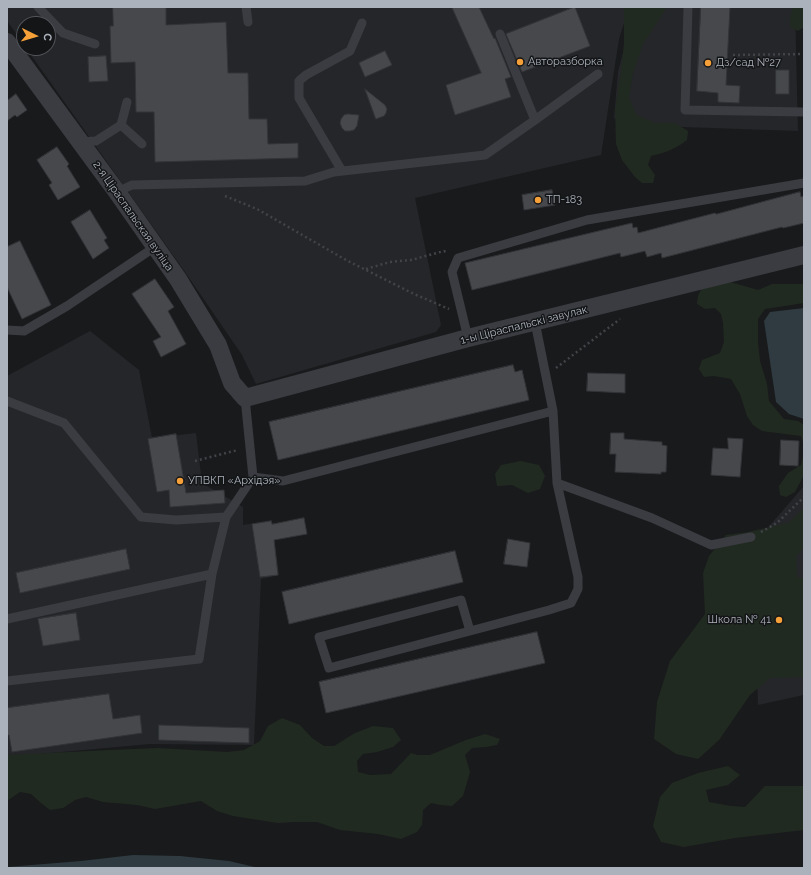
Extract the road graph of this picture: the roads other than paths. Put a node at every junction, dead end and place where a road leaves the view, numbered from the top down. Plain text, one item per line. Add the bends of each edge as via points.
1 (38, 7) edge
2 (246, 7) edge
3 (688, 7) edge
4 (248, 22) dead end
5 (362, 23) dead end
6 (500, 34) dead end
7 (7, 42) edge
8 (95, 44) dead end
9 (598, 74) dead end
10 (127, 102) dead end
11 (804, 112) edge
12 (535, 120) junction
13 (121, 125) junction
14 (80, 142) junction
15 (142, 144) dead end
16 (342, 171) junction
17 (804, 183) edge
18 (117, 192) junction
19 (155, 247) junction
20 (804, 255) edge
21 (535, 322) junction
22 (7, 330) edge
23 (468, 338) junction
24 (245, 398) junction
25 (7, 400) edge
26 (553, 411) junction
27 (253, 477) junction
28 (557, 483) junction
29 (226, 516) junction
30 (751, 538) road end
31 (212, 574) junction
32 (7, 619) edge
33 (470, 632) junction
34 (7, 681) edge

1 - 8 lane via 63,33
2 - 4 lane
3 - 11 lane via 685,110
5 - 16 lane via 350,51 299,81 299,98
6 - 12 lane
7 - 14 street, 2-я Ціраспальская вуліца
9 - 12 lane
10 - 13 lane
12 - 16 lane via 485,155
13 - 14 lane via 96,141
13 - 15 lane
14 - 18 street, 2-я Ціраспальская вуліца
16 - 18 lane via 305,182 132,185
17 - 23 lane via 587,220 458,258 452,272
18 - 19 street, 2-я Ціраспальская вуліца
19 - 22 lane via 67,306 24,331
19 - 24 street, 2-я Ціраспальская вуліца via 178,279 218,345 232,383
20 - 21 street, 1-ы Ціраспальскі завулак
21 - 23 street, 1-ы Ціраспальскі завулак
21 - 26 lane
23 - 24 street, 1-ы Ціраспальскі завулак
24 - 27 lane
25 - 29 lane via 64,423 141,517 176,520
26 - 27 lane via 283,481
26 - 28 lane
27 - 29 lane
28 - 30 lane via 652,518 711,545
28 - 33 lane via 578,577 578,589 571,602
29 - 31 lane
31 - 32 lane
31 - 34 lane via 198,659
33 - 33 lane via 461,600 319,637 329,668

